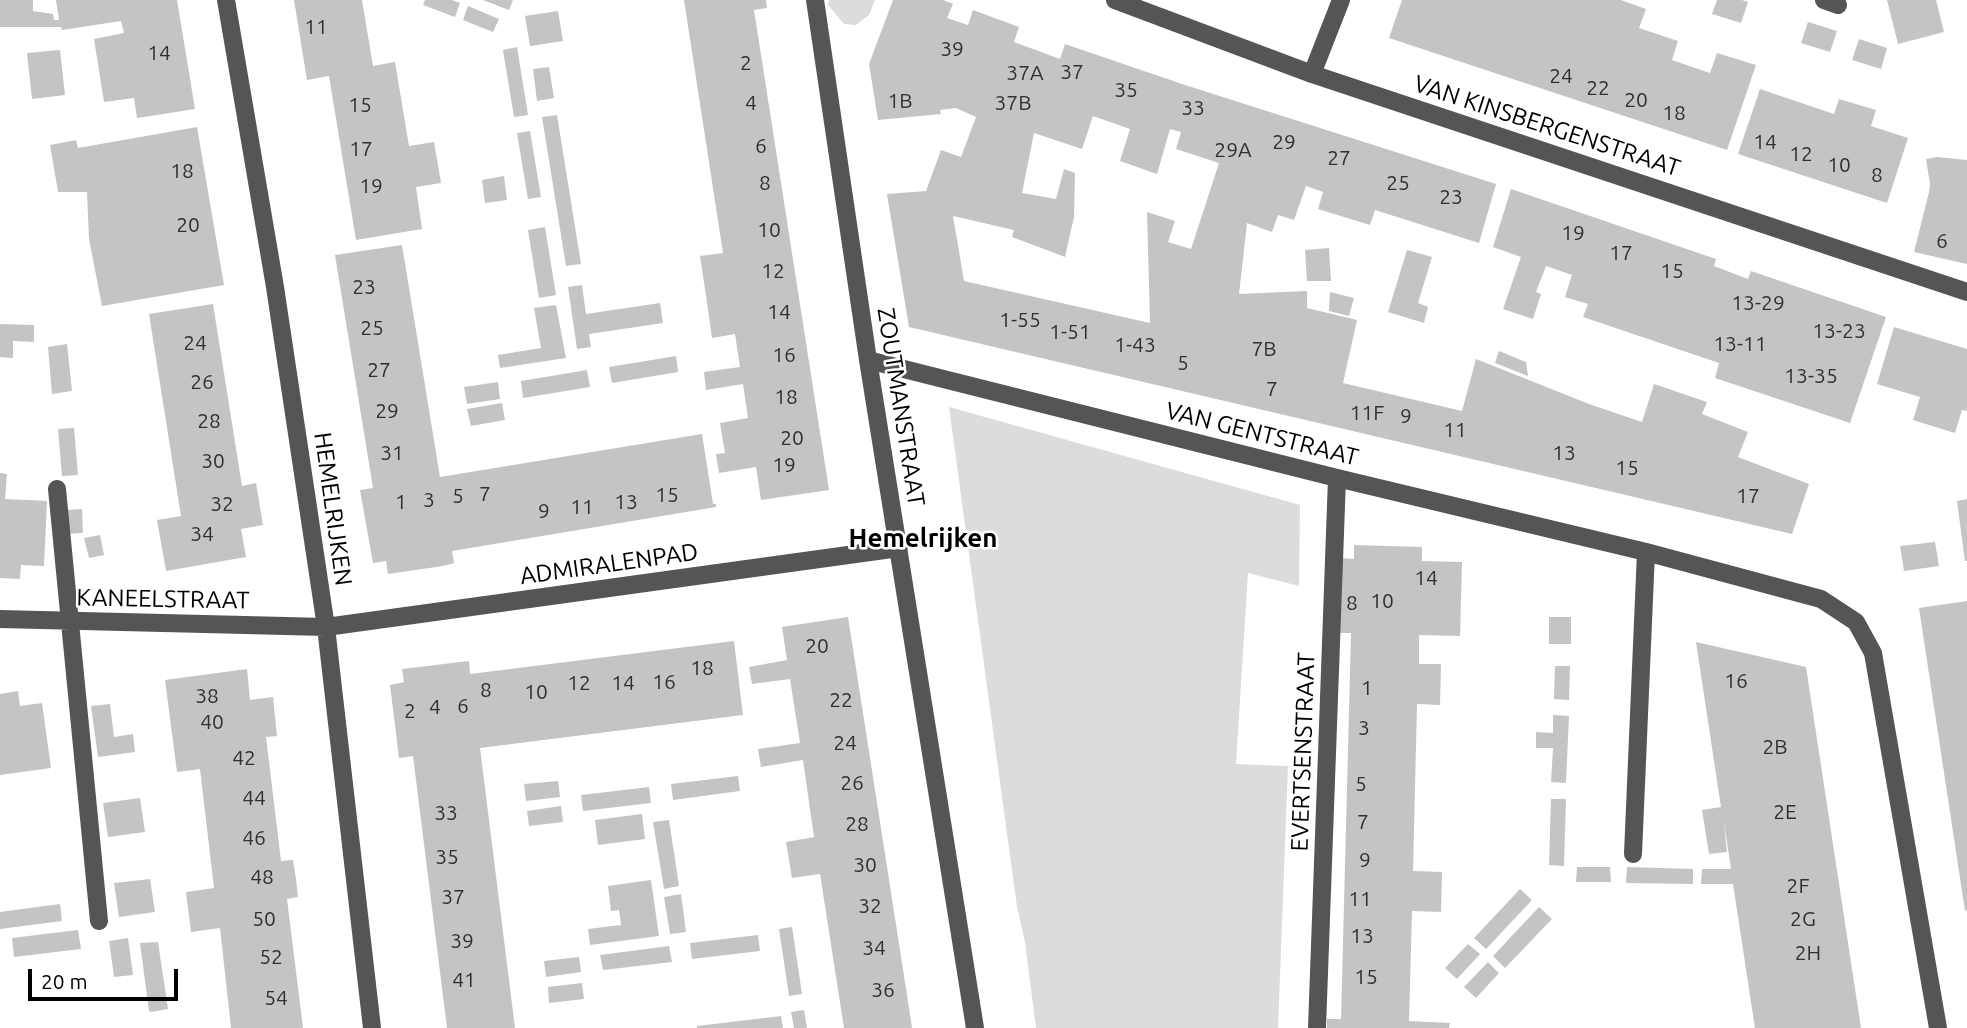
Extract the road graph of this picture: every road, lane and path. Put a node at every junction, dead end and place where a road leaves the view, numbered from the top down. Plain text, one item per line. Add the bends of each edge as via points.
1 (226, 0) edge
2 (815, 0) edge
3 (1115, 0) edge
4 (1341, 0) edge
5 (1312, 74) junction
6 (1967, 292) edge
7 (868, 360) junction
8 (1337, 478) junction
9 (57, 489) dead end
10 (899, 548) junction
11 (1646, 552) junction
12 (0, 619) edge
13 (70, 621) junction
14 (326, 627) junction
15 (1633, 853) dead end
16 (99, 921) dead end
17 (372, 1028) edge
18 (975, 1028) edge
19 (1317, 1028) edge
20 (1938, 1028) edge

1 - 14 street, HEMELRIJKEN
2 - 7 street, ZOUTMANSTRAAT
3 - 5 street, VAN KINSBERGENSTRAAT
4 - 5 street
5 - 6 street, VAN KINSBERGENSTRAAT
7 - 8 street, VAN GENTSTRAAT
7 - 10 street, ZOUTMANSTRAAT
8 - 11 street, VAN GENTSTRAAT
8 - 19 street, EVERTSENSTRAAT
9 - 13 street
10 - 14 street, ADMIRALENPAD
10 - 18 street, ZOUTMANSTRAAT
11 - 15 street
11 - 20 street, VAN GENTSTRAAT via 1821,599 1856,622 1873,653
12 - 13 street, KANEELSTRAAT
13 - 14 street, KANEELSTRAAT
13 - 16 street
14 - 17 street, HEMELRIJKEN

